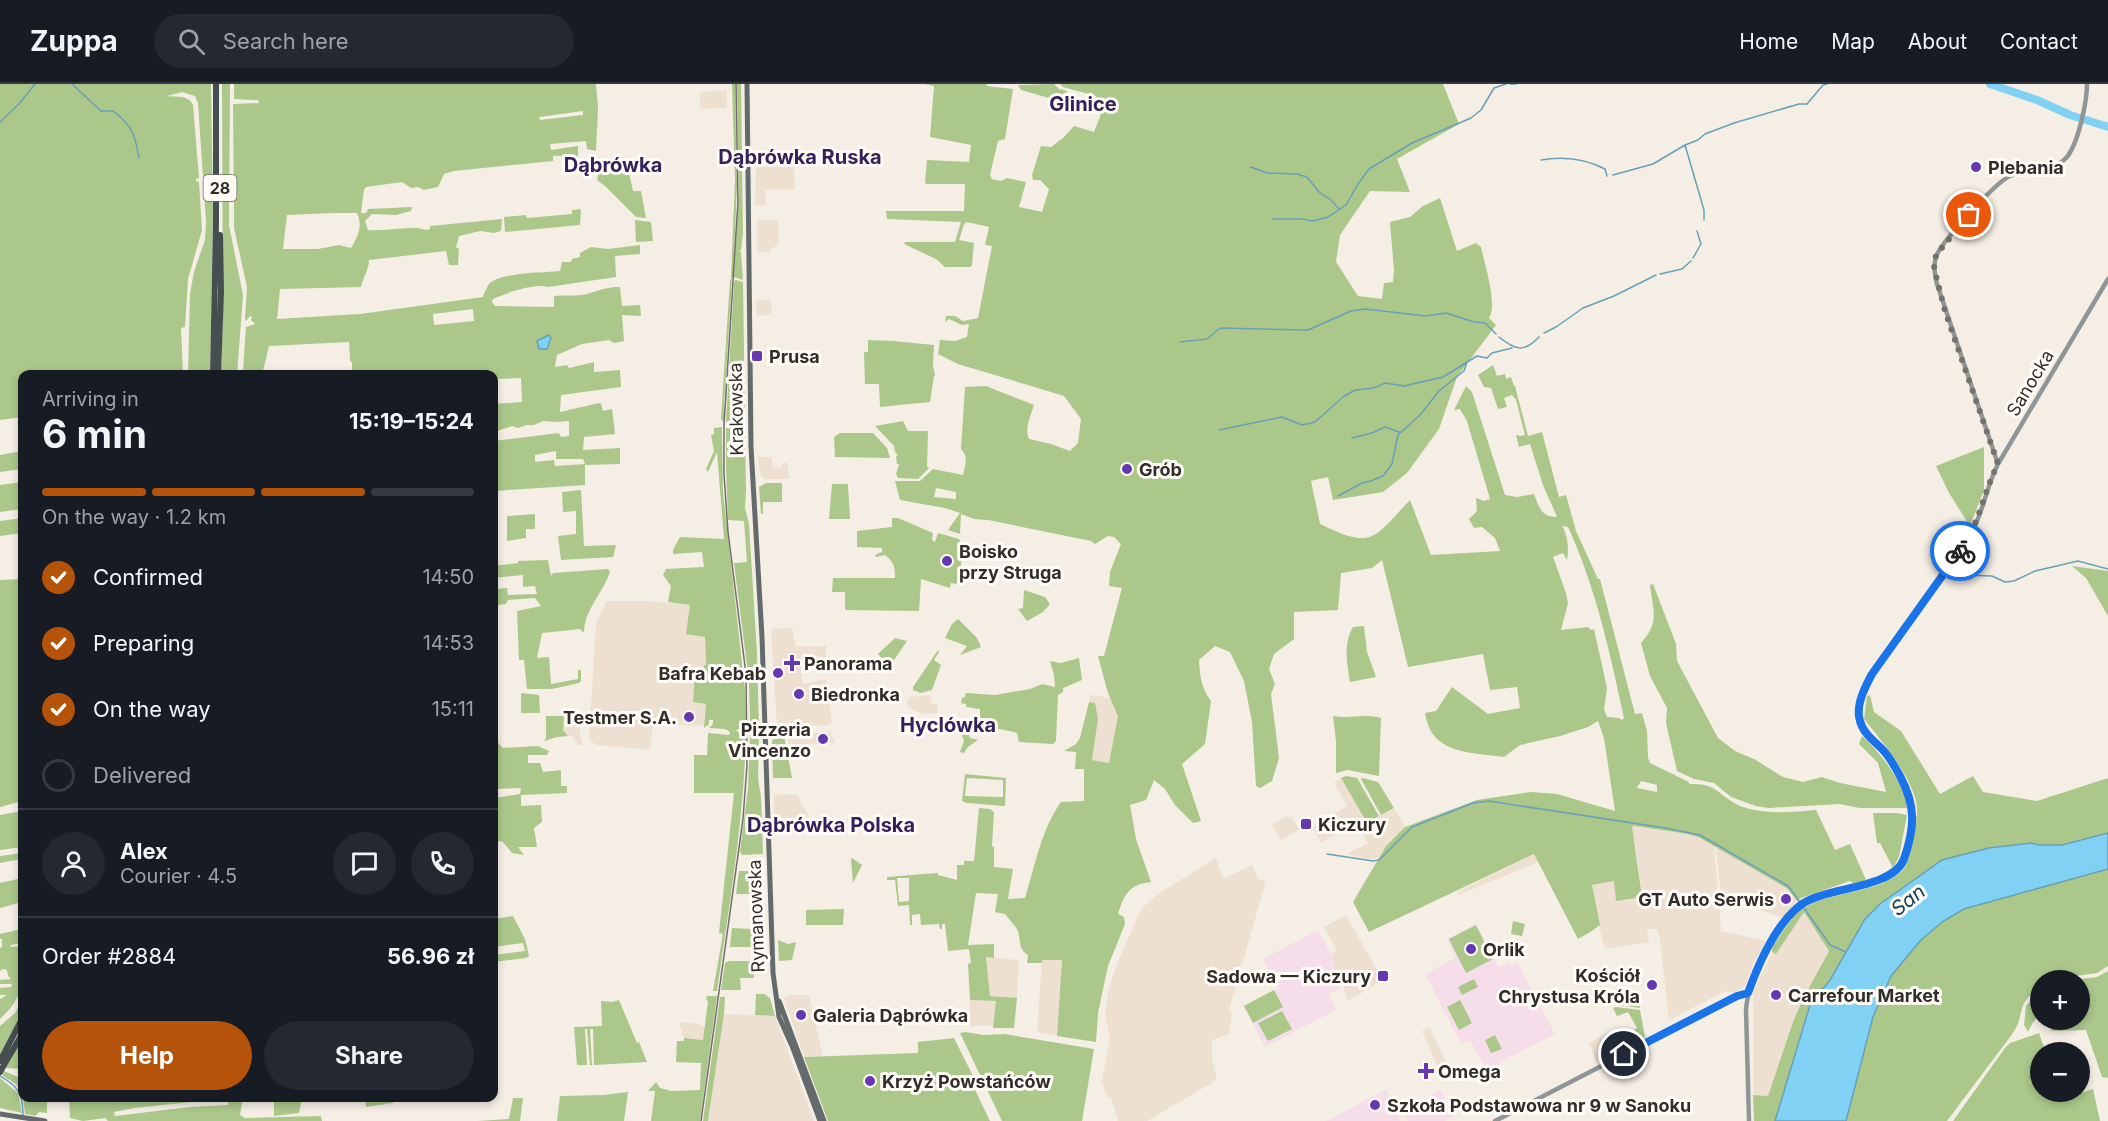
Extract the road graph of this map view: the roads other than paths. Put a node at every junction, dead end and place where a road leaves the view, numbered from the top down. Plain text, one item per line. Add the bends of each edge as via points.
1 (218, 84) edge
2 (747, 84) edge
3 (2088, 84) edge
4 (2108, 279) edge
5 (213, 370) edge
6 (218, 370) edge
7 (1998, 464) junction
8 (766, 732) joint
9 (1748, 993) junction
10 (18, 1028) edge
11 (18, 1039) edge
12 (3, 1060) edge
13 (0, 1072) edge
14 (0, 1112) edge
15 (45, 1121) edge
16 (822, 1121) edge
17 (1495, 1121) edge
18 (1749, 1121) edge

1 - 5 main road, 28
1 - 6 main road, 28
2 - 8 main road, Krakowska via 751,447
3 - 7 street via 2086,105 2068,155 2059,164 2004,179 1936,255 1937,284
4 - 7 street, Sanocka
7 - 9 street, Sanocka via 1970,536 1872,674 1861,701 1861,725 1891,760 1908,792 1912,810 1903,861 1898,869 1880,879 1821,896 1799,907 1764,954
8 - 16 main road, Rymanowska via 772,973 781,1022
9 - 17 street
9 - 18 street
10 - 12 main road
11 - 12 main road
12 - 13 main road
14 - 15 main road

